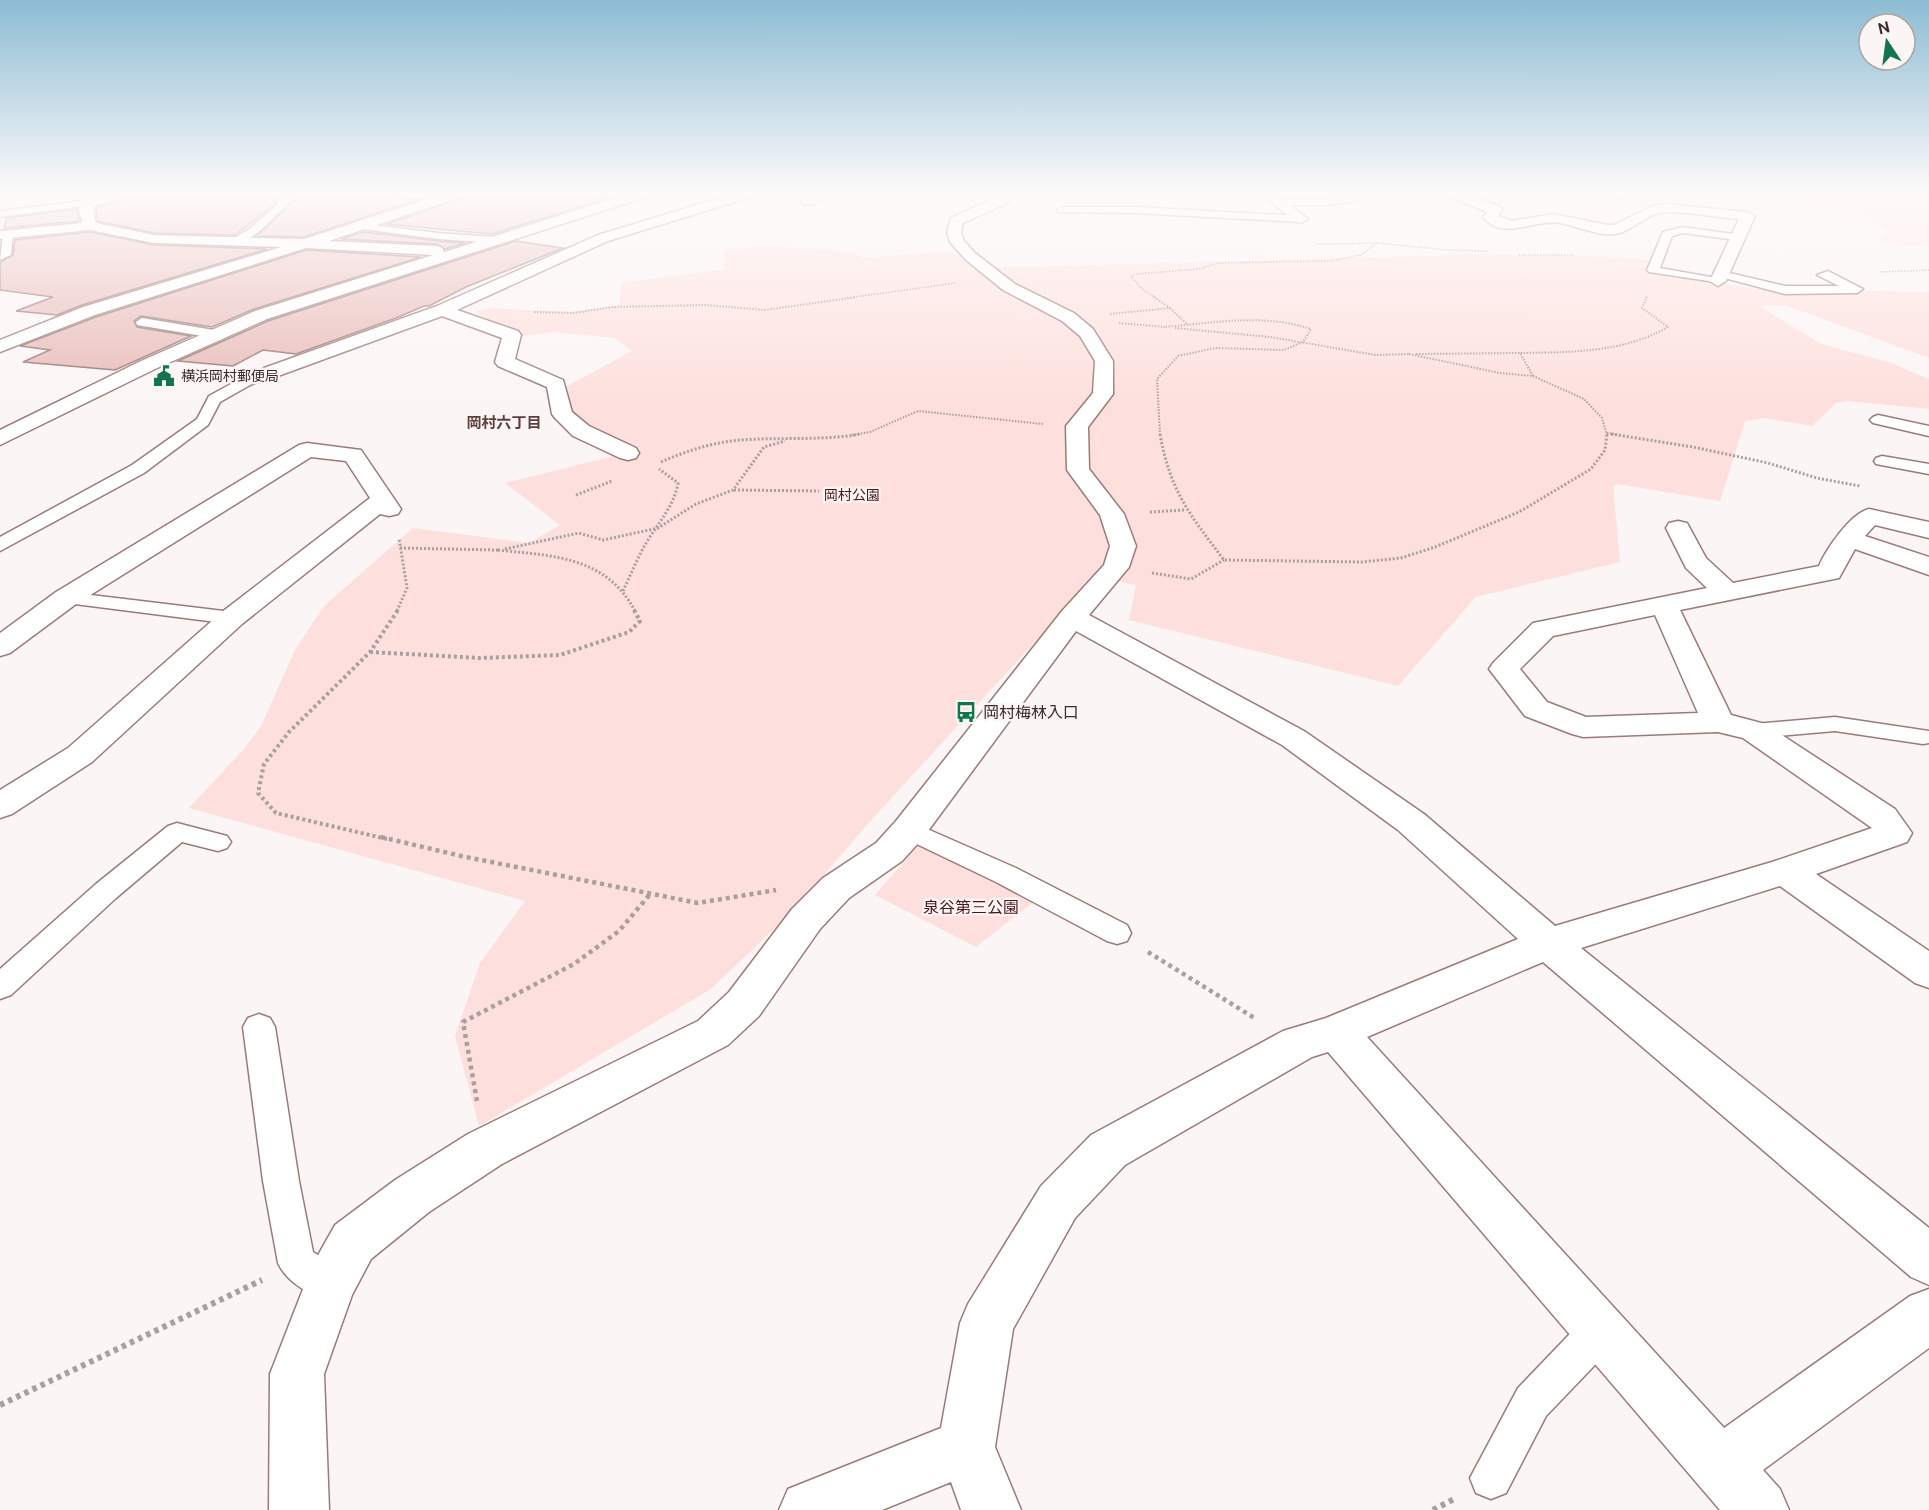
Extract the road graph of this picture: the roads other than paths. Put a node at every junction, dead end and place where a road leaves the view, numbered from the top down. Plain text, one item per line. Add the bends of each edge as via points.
1 (246, 262) edge
2 (424, 262) edge
3 (549, 262) edge
4 (978, 262) edge
5 (1656, 262) edge
6 (1726, 262) edge
7 (1828, 274) dead end
8 (1719, 277) junction
9 (443, 310) junction
10 (142, 322) dead end
11 (214, 334) junction
12 (0, 346) edge
13 (271, 372) joint
14 (1878, 420) dead end
15 (1929, 431) edge
16 (0, 438) edge
17 (628, 453) dead end
18 (1882, 461) dead end
19 (1929, 469) edge
20 (1678, 528) dead end
21 (1929, 530) edge
22 (1849, 539) junction
23 (0, 545) edge
24 (1929, 567) edge
25 (1728, 593) junction
26 (66, 598) junction
27 (1664, 605) junction
28 (1072, 617) junction
29 (232, 618) junction
30 (0, 647) edge
31 (1718, 722) junction
32 (1754, 731) junction
33 (1923, 737) dead end
34 (0, 807) edge
35 (909, 830) junction
36 (218, 842) dead end
37 (1785, 871) junction
38 (1116, 933) road end
39 (1548, 943) junction
40 (1929, 972) edge
41 (0, 987) edge
42 (259, 1027) dead end
43 (1317, 1038) junction
44 (1929, 1260) edge
45 (313, 1274) junction
46 (1929, 1315) edge
47 (1600, 1331) junction
48 (966, 1447) junction
49 (1720, 1466) junction
50 (1491, 1478) dead end
51 (299, 1510) edge
52 (809, 1510) edge
53 (991, 1510) edge
54 (1759, 1510) edge

1 - 12 street via 89,311
2 - 11 street
3 - 9 street
4 - 28 street via 994,278 1068,317 1087,333 1104,361 1103,394 1077,426 1078,470 1112,514 1123,546 1116,567
5 - 8 lane via 1653,270
6 - 8 street
7 - 8 lane via 1823,275 1857,290 1785,290
9 - 13 street
9 - 17 street via 512,335 505,362 556,384 562,414 581,430
10 - 11 lane
11 - 16 street
13 - 23 lane via 214,399 203,422 138,469
14 - 15 lane
18 - 19 lane
20 - 25 street via 1695,562
21 - 22 street via 1869,516
22 - 24 street
22 - 25 street via 1830,572
25 - 27 street
26 - 29 lane
26 - 29 street via 307,450 352,455 386,505
26 - 30 street
27 - 31 street
27 - 31 street via 1543,629 1504,669 1536,709 1583,727
28 - 35 street
28 - 39 street via 1293,738 1411,822
29 - 34 street via 80,755
31 - 32 street
32 - 33 lane via 1835,724
32 - 37 street via 1883,817 1894,833
35 - 38 lane via 1006,874
35 - 45 street via 889,852 836,888 806,919 744,1004 713,1033 485,1149 412,1196
36 - 41 lane via 177,832
37 - 39 street
37 - 40 street
39 - 43 street
39 - 44 street
42 - 45 lane via 281,1181
43 - 47 street
43 - 48 street via 1108,1150 1058,1202 987,1323
45 - 51 street via 297,1374
46 - 49 street
47 - 49 street
47 - 50 lane via 1532,1402
48 - 52 street
48 - 53 street
49 - 54 street

